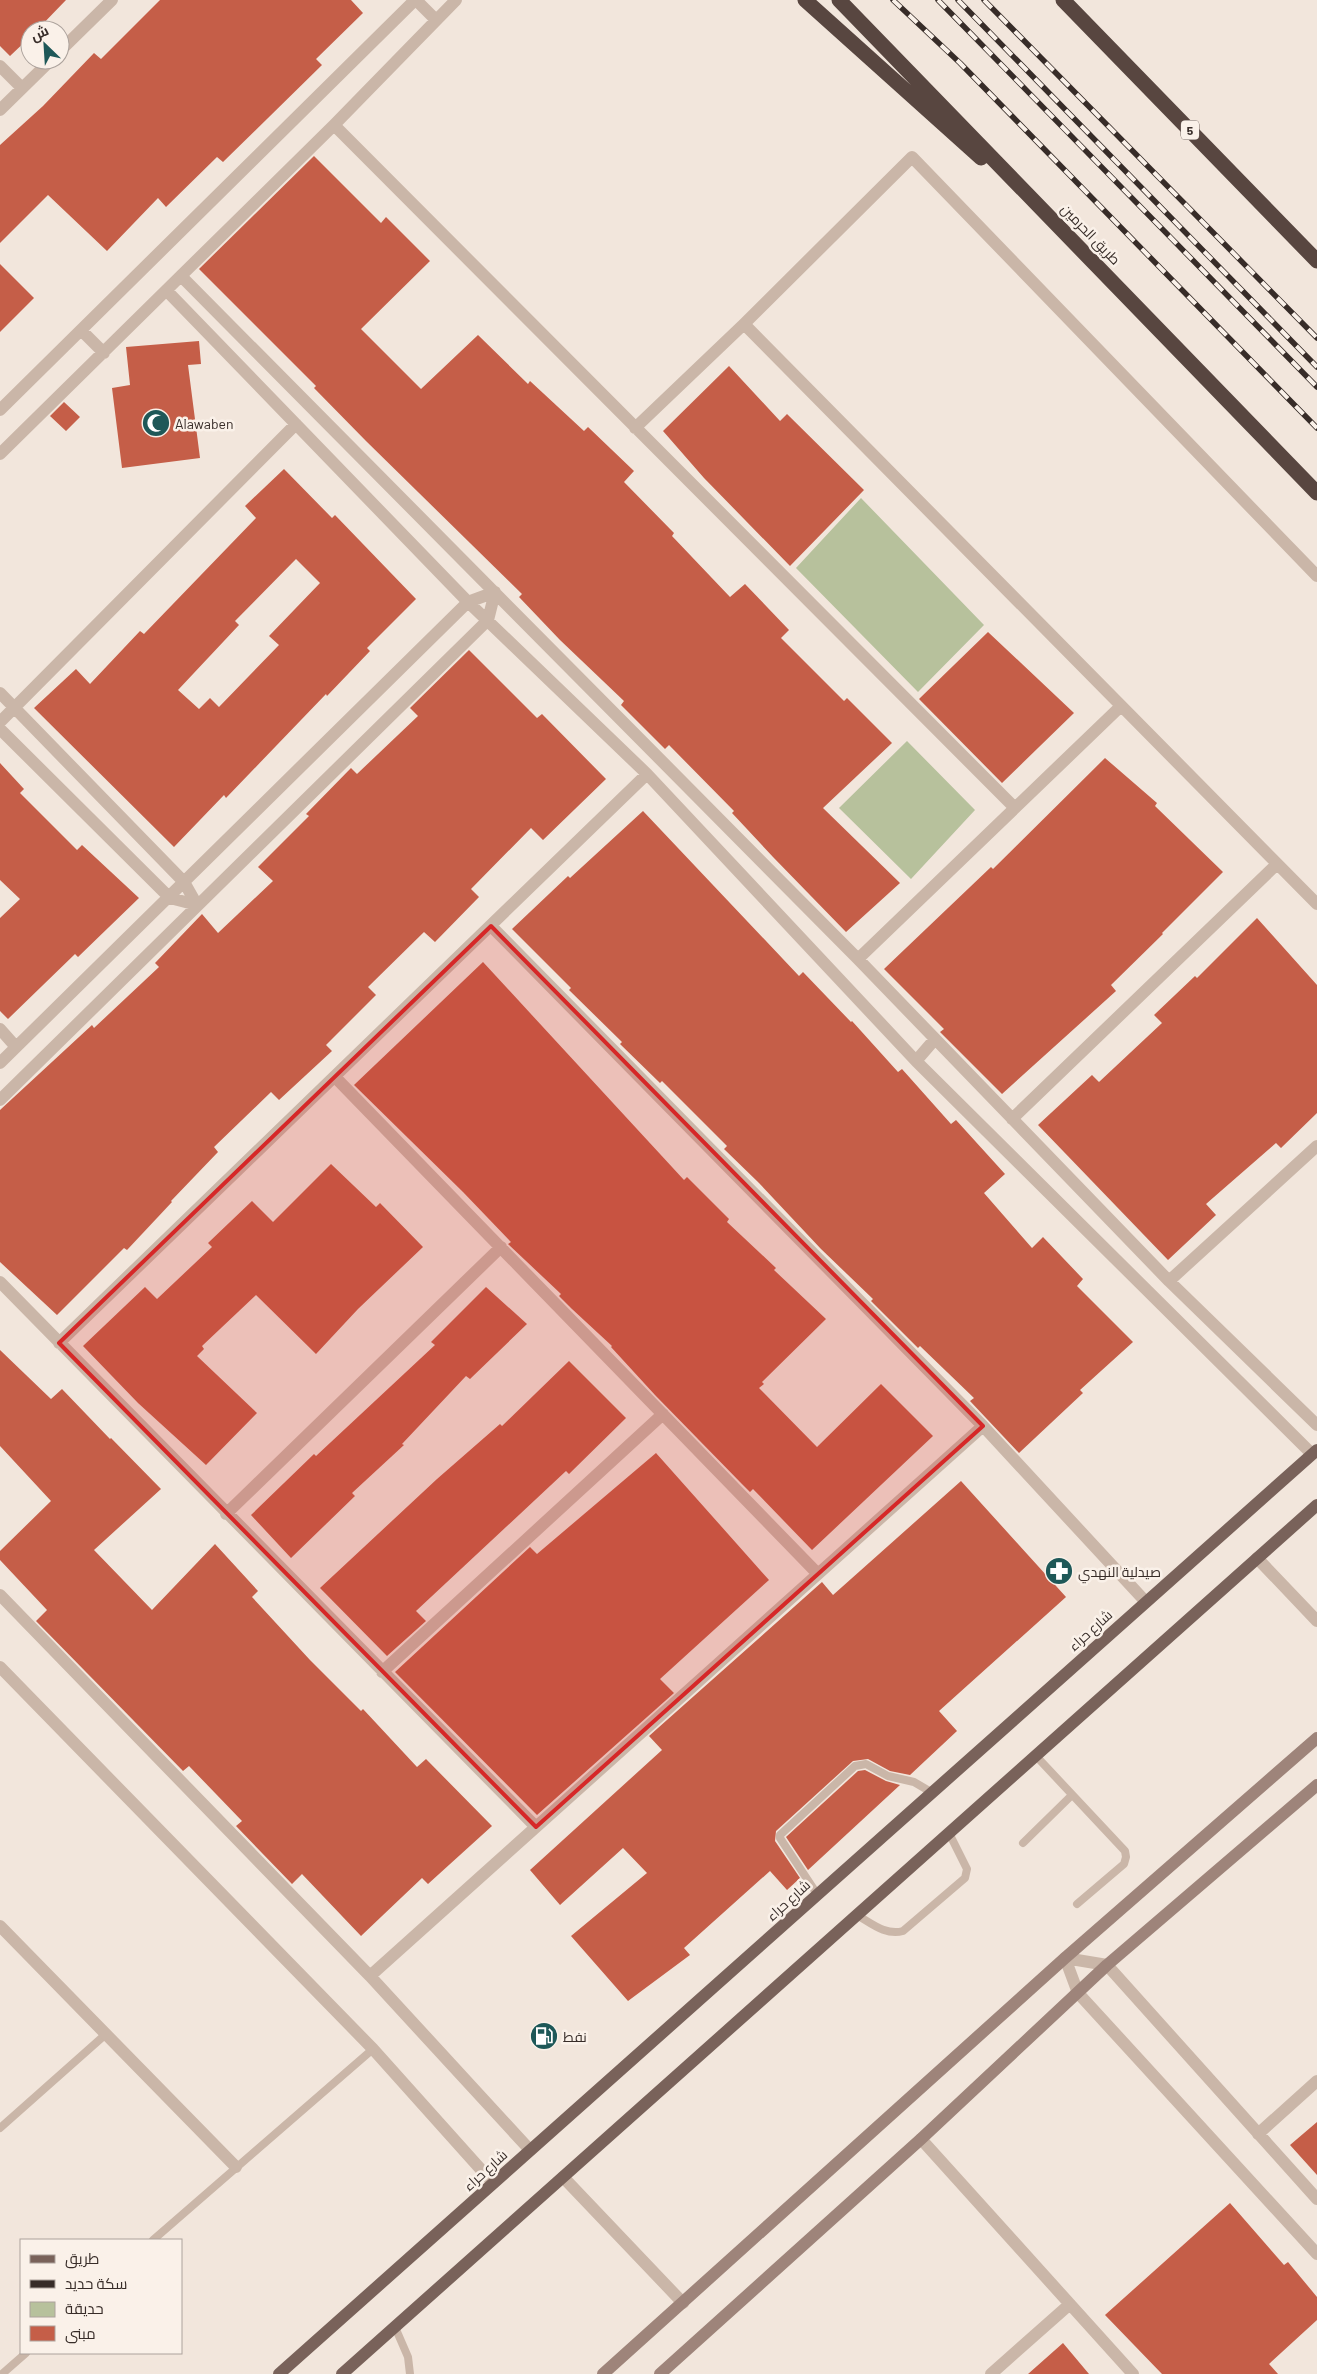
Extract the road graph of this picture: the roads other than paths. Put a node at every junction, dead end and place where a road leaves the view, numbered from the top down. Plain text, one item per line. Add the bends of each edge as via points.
1 (112, 0) edge
2 (415, 0) edge
3 (456, 0) edge
4 (805, 0) edge
5 (839, 0) edge
6 (1062, 0) edge
7 (436, 20) junction
8 (70, 41) edge
9 (0, 66) edge
10 (41, 70) edge
11 (22, 88) junction
12 (0, 110) edge
13 (334, 125) junction
14 (1088, 255) junction
15 (1317, 261) edge
16 (181, 276) junction
17 (167, 291) junction
18 (744, 324) junction
19 (81, 330) junction
20 (104, 353) junction
21 (0, 410) edge
22 (296, 424) junction
23 (635, 428) junction
24 (0, 454) edge
25 (1317, 493) edge
26 (1317, 576) edge
27 (495, 592) junction
28 (468, 602) junction
29 (488, 620) junction
30 (0, 693) edge
31 (1121, 706) junction
32 (15, 708) junction
33 (0, 722) edge
34 (0, 729) edge
35 (647, 774) junction
36 (1015, 808) junction
37 (1277, 864) junction
38 (184, 882) junction
39 (170, 898) junction
40 (1317, 904) edge
41 (197, 905) junction
42 (491, 926) junction
43 (858, 959) junction
44 (0, 1029) edge
45 (935, 1039) junction
46 (16, 1047) junction
47 (916, 1061) junction
48 (0, 1063) edge
49 (335, 1077) junction
50 (0, 1100) edge
51 (1012, 1119) junction
52 (1317, 1146) edge
53 (501, 1247) junction
54 (1169, 1281) junction
55 (0, 1282) edge
56 (59, 1343) junction
57 (663, 1414) junction
58 (1317, 1425) edge
59 (983, 1426) junction
60 (1315, 1452) edge
61 (1317, 1505) edge
62 (226, 1514) junction
63 (1257, 1558) junction
64 (818, 1574) junction
65 (0, 1595) edge
66 (1145, 1601) junction
67 (1317, 1621) edge
68 (0, 1666) edge
69 (382, 1672) junction
70 (1317, 1738) edge
71 (1036, 1756) junction
72 (1317, 1785) edge
73 (931, 1792) junction
74 (1072, 1795) junction
75 (536, 1828) junction
76 (949, 1833) junction
77 (1023, 1842) dead end
78 (817, 1894) junction
79 (1077, 1904) dead end
80 (857, 1915) junction
81 (0, 1926) edge
82 (1065, 1958) junction
83 (1107, 1965) junction
84 (370, 1976) junction
85 (1078, 1993) junction
86 (106, 2034) junction
87 (373, 2049) junction
88 (1317, 2081) edge
89 (0, 2128) edge
90 (1258, 2134) junction
91 (921, 2139) junction
92 (530, 2150) junction
93 (236, 2167) junction
94 (563, 2177) junction
95 (493, 2183) junction
96 (1317, 2199) edge
97 (154, 2239) edge
98 (1317, 2254) edge
99 (683, 2303) junction
100 (1070, 2304) junction
101 (395, 2327) junction
102 (25, 2354) edge
103 (2, 2374) edge
104 (279, 2374) edge
105 (342, 2374) edge
106 (410, 2374) edge
107 (603, 2374) edge
108 (660, 2374) edge
109 (991, 2374) edge
110 (1133, 2374) edge

1 - 8 street
2 - 7 street
2 - 19 street
3 - 7 street
4 - 14 highway
5 - 14 highway, طريق الحرمين
6 - 15 highway, 5
7 - 13 street
9 - 11 street
10 - 11 street
11 - 12 street
13 - 16 street
13 - 23 street
14 - 25 highway, طريق الحرمين
16 - 17 street
16 - 27 street
17 - 20 street
17 - 22 street
18 - 23 street
18 - 26 street via 912,157
18 - 31 street
19 - 20 street
19 - 21 street
20 - 24 street
22 - 28 street
22 - 32 street
23 - 36 street
27 - 28 street
27 - 29 street
27 - 43 street
28 - 29 street
28 - 38 street
29 - 35 street
29 - 41 street
30 - 32 street
31 - 36 street
31 - 37 street
32 - 33 street
32 - 38 street
34 - 39 street
35 - 42 street
35 - 47 street
36 - 43 street
37 - 40 street
37 - 51 street
38 - 39 street
38 - 41 street
39 - 41 street
39 - 46 street
41 - 50 street
42 - 49 street
42 - 59 street
43 - 45 street
44 - 46 street
45 - 47 street
45 - 51 street
46 - 48 street
47 - 60 street
49 - 53 street
49 - 56 street
51 - 54 street
52 - 54 street
53 - 57 street
53 - 62 street
54 - 58 street
55 - 56 street
56 - 62 street
57 - 64 street
57 - 69 street
59 - 64 street
59 - 66 street
60 - 66 main road, شارع حراء
61 - 63 main road
62 - 69 street
63 - 67 street
63 - 71 main road
64 - 75 street
65 - 84 street
66 - 73 main road, شارع حراء
68 - 87 street
69 - 75 street
70 - 82 street
71 - 74 lane
71 - 76 main road
72 - 83 street
73 - 78 main road, شارع حراء
73 - 78 lane via 866,1764 856,1766 780,1835
74 - 77 lane
74 - 79 lane via 1125,1851 1126,1857 1124,1864
75 - 84 street
76 - 80 main road
76 - 80 lane via 967,1869 965,1878 903,1931 887,1932
78 - 92 main road, شارع حراء
80 - 94 main road
81 - 86 street
82 - 83 street
82 - 85 street
82 - 99 street
83 - 85 street
83 - 90 street
84 - 92 street
85 - 91 street
85 - 98 street
86 - 89 lane
86 - 93 street
87 - 93 lane
87 - 95 street
88 - 90 street
90 - 96 street
91 - 100 street
91 - 108 street
92 - 95 main road, شارع حراء
93 - 97 lane
94 - 99 street
94 - 101 main road
95 - 104 main road, شارع حراء
99 - 107 street
100 - 109 street
100 - 110 street
101 - 105 main road
101 - 106 lane via 408,2357
102 - 103 lane

